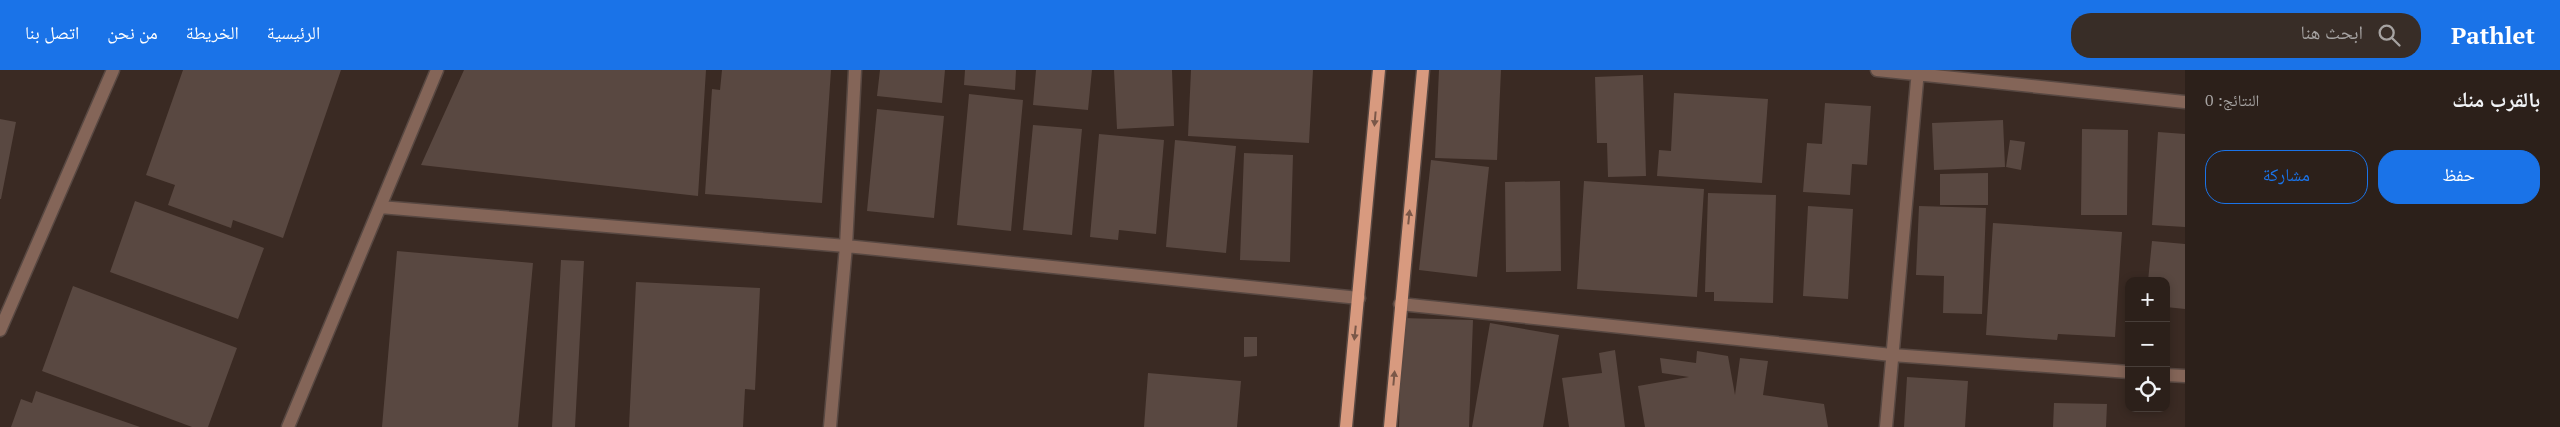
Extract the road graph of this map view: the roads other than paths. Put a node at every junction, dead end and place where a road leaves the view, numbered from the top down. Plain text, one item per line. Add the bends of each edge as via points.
1 (113, 70) edge
2 (437, 70) edge
3 (855, 70) edge
4 (1379, 70) edge
5 (1423, 70) edge
6 (1877, 70) edge
7 (1918, 72) edge
8 (2185, 102) edge
9 (380, 207) junction
10 (846, 246) junction
11 (1359, 298) junction
12 (1400, 304) junction
13 (0, 330) edge
14 (1892, 355) junction
15 (2125, 372) edge
16 (2170, 375) edge
17 (2185, 376) edge
18 (288, 427) edge
19 (830, 427) edge
20 (1346, 427) edge
21 (1390, 427) edge
22 (1886, 427) edge

1 - 13 street
2 - 9 street
3 - 10 street
4 -> 11 main road
12 -> 5 main road
6 - 7 street
7 - 8 street
7 - 14 street
9 - 10 street
9 - 18 street
10 - 11 street
10 - 19 street
11 -> 20 main road
12 - 14 street
21 -> 12 main road
14 - 15 street
14 - 22 street
16 - 17 street

